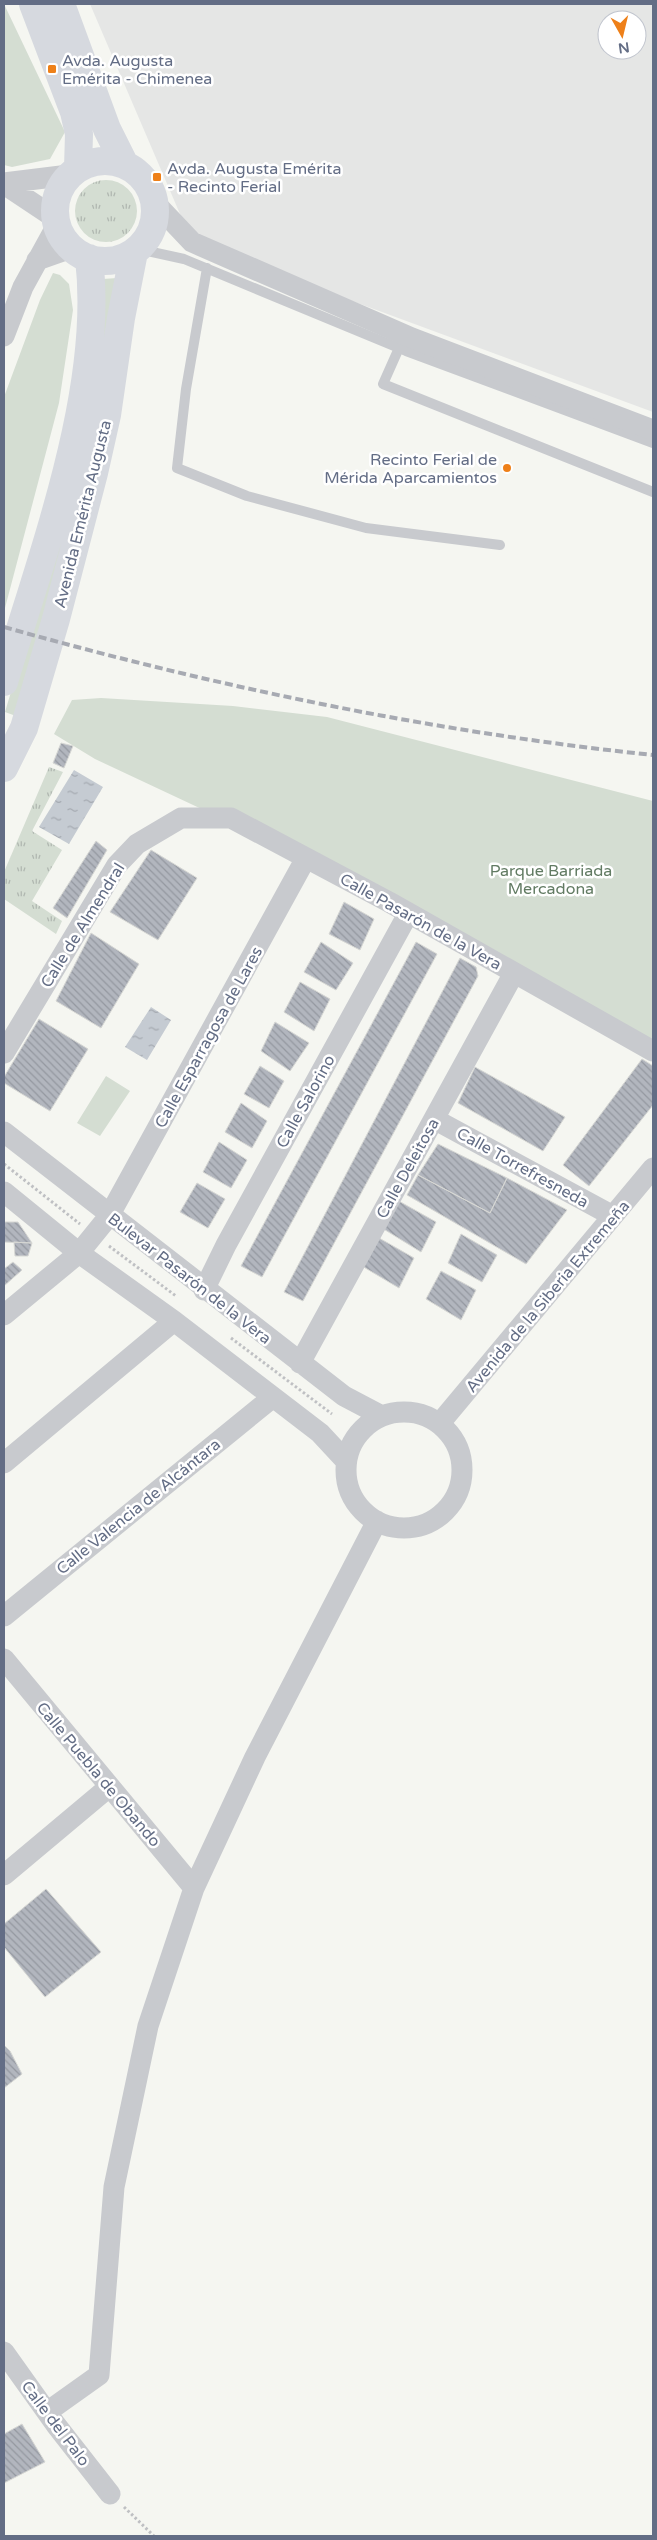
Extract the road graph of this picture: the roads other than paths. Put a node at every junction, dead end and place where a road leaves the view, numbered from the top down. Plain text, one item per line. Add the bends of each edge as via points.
1 (33, 4) edge
2 (60, 4) edge
3 (124, 163) junction
4 (74, 172) junction
5 (4, 184) edge
6 (156, 204) junction
7 (68, 237) junction
8 (136, 251) junction
9 (207, 268) junction
10 (4, 336) edge
11 (399, 348) junction
12 (653, 430) edge
13 (653, 443) edge
14 (653, 492) edge
15 (500, 545) dead end
16 (4, 682) edge
17 (4, 768) edge
18 (181, 818) joint
19 (306, 858) junction
20 (408, 914) junction
21 (514, 973) junction
22 (653, 1050) edge
23 (4, 1053) edge
24 (434, 1119) junction
25 (4, 1132) edge
26 (653, 1168) edge
27 (4, 1192) edge
28 (110, 1216) junction
29 (613, 1216) junction
30 (79, 1253) junction
31 (204, 1290) junction
32 (4, 1315) edge
33 (174, 1322) junction
34 (300, 1363) junction
35 (273, 1397) junction
36 (382, 1416) junction
37 (440, 1423) junction
38 (346, 1462) junction
39 (4, 1463) edge
40 (377, 1521) junction
41 (4, 1616) edge
42 (4, 1659) edge
43 (109, 1787) junction
44 (4, 1874) edge
45 (194, 1888) junction
46 (4, 2352) edge
47 (47, 2412) junction
48 (110, 2494) road end

1 - 4 main road via 74,112 79,134
2 - 3 main road via 107,129
3 - 4 main road via 101,160
3 - 6 main road via 146,179
4 - 5 street
4 - 7 main road via 57,195
5 - 7 street
6 - 8 main road via 153,229
6 - 12 street via 192,242 412,338
7 - 8 main road via 112,260
7 - 10 street via 37,260
7 - 16 main road, Avenida Emérita Augusta via 92,288 82,400 66,468
8 - 9 lane via 184,258
8 - 17 main road, Avenida Emérita Augusta via 94,473 24,728
9 - 11 lane
9 - 15 lane via 186,389 177,468 247,496 366,528
11 - 13 lane
11 - 14 lane via 383,384
18 - 19 street, Calle Pasarón de la Vera via 231,818
18 - 23 street, Calle de Almendral via 137,844 117,865
19 - 20 street, Calle Pasarón de la Vera
19 - 28 street, Calle Esparragosa de Lares
20 - 21 street, Calle Pasarón de la Vera
20 - 31 street, Calle Salorino via 230,1236
21 - 22 street, Calle Pasarón de la Vera
21 - 24 street, Calle Deleitosa
24 - 29 street, Calle Torrefresneda
24 - 34 street, Calle Deleitosa
25 - 28 street, Bulevar Pasarón de la Vera
26 - 29 street, Avenida de la Siberia Extremeña
27 - 30 street
28 - 30 street, Calle Esparragosa de Lares
28 - 31 street, Bulevar Pasarón de la Vera
29 - 37 street, Avenida de la Siberia Extremeña
30 - 32 street, Calle Esparragosa de Lares
30 - 33 street
31 - 34 street, Bulevar Pasarón de la Vera
33 - 35 street
33 - 39 street
34 - 36 street, Bulevar Pasarón de la Vera via 344,1396
35 - 38 street via 320,1433
35 - 41 street, Calle Valencia de Alcántara
36 - 37 street via 402,1411 422,1414
36 - 38 street via 365,1426 352,1442
37 - 40 street via 453,1438 461,1457 462,1477 456,1496 435,1519 416,1526 396,1527
38 - 40 street via 347,1482 354,1500
40 - 45 street via 255,1757
42 - 43 street, Calle Puebla de Obando
43 - 44 street
43 - 45 street, Calle Puebla de Obando
45 - 47 street via 148,2026 114,2187 99,2375
46 - 47 street, Calle del Palo
47 - 48 street, Calle del Palo

